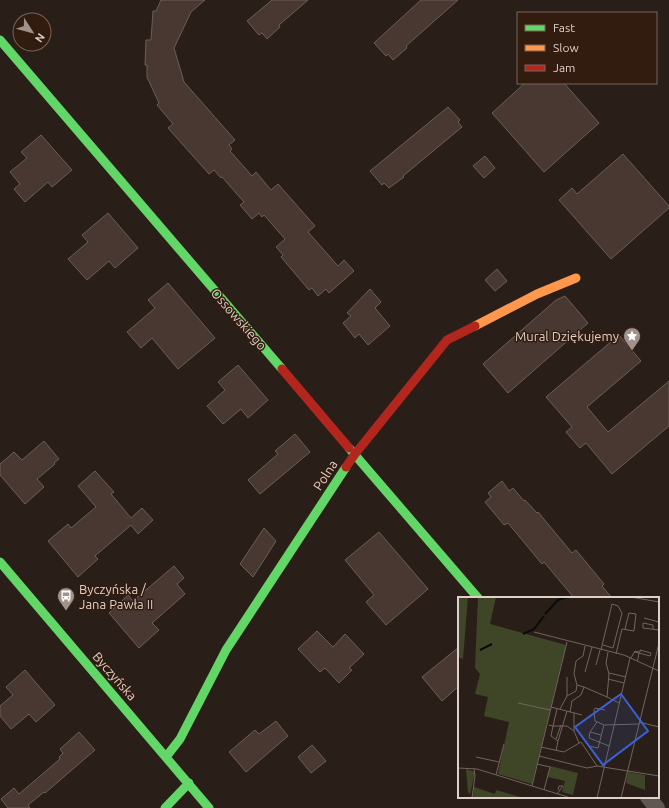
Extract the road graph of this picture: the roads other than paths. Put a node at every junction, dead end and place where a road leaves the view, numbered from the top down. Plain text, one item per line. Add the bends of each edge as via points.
1 (0, 40) edge
2 (576, 278) dead end
3 (355, 454) junction
4 (0, 562) edge
5 (477, 597) edge
6 (166, 757) junction
7 (189, 783) junction
8 (649, 798) edge
9 (165, 808) edge
10 (210, 808) edge
11 (657, 808) edge

1 - 3 street, Ossowskiego
2 - 3 street, Polna via 537,294 447,340
3 - 5 street, Ossowskiego
3 - 6 street, Polna via 226,650 180,739
4 - 6 street, Byczyńska
6 - 7 street, Byczyńska
7 - 9 street
7 - 10 street, Byczyńska
8 - 11 street

